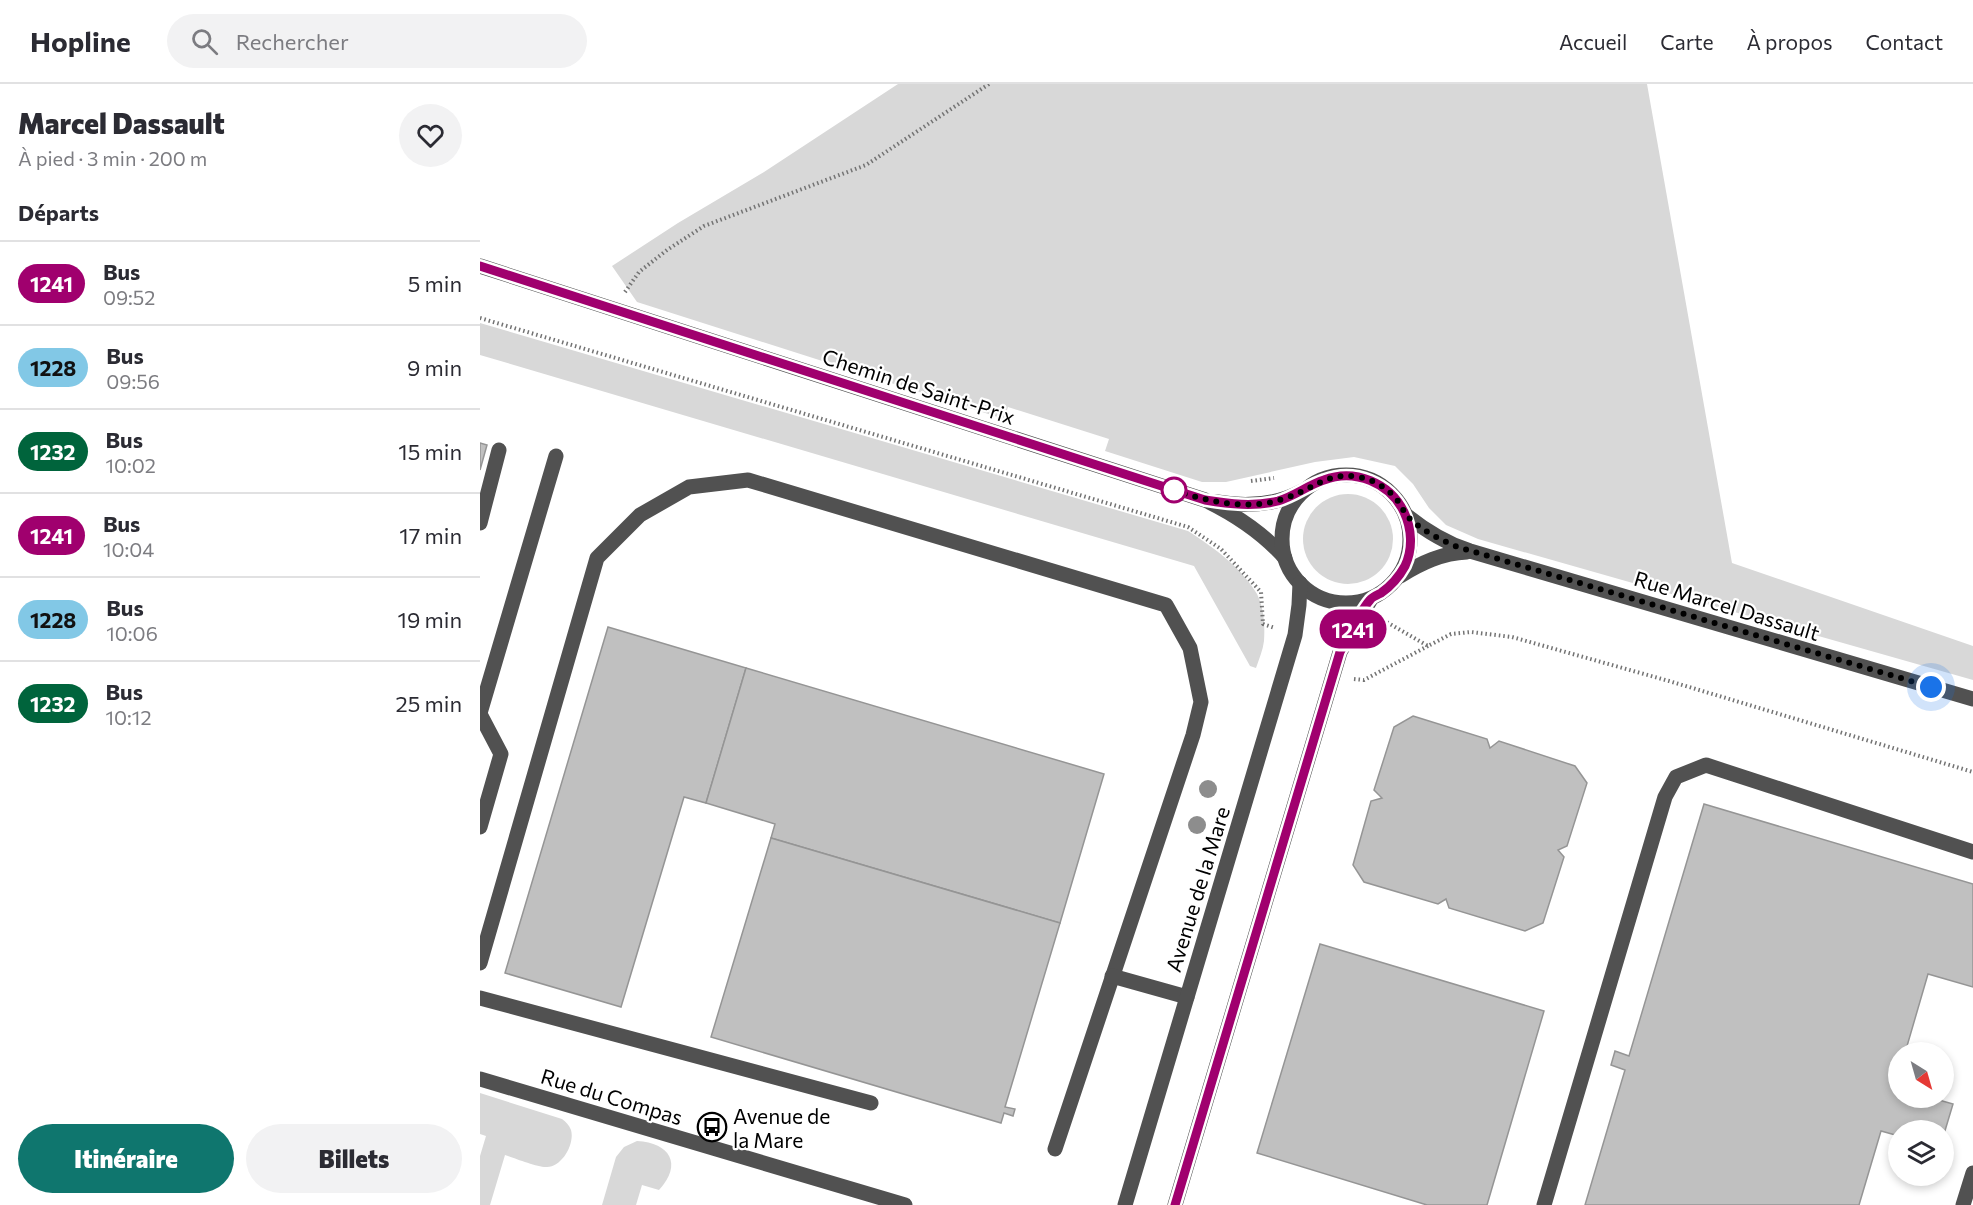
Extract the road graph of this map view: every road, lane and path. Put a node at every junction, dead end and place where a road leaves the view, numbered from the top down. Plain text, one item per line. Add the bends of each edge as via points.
1 (989, 84) edge
2 (480, 266) edge
3 (619, 311) junction
4 (480, 318) edge
5 (499, 450) dead end
6 (556, 456) dead end
7 (1311, 486) junction
8 (1205, 500) junction
9 (1406, 515) junction
10 (480, 523) edge
11 (1470, 552) junction
12 (1285, 558) junction
13 (1399, 577) junction
14 (1300, 583) junction
15 (1371, 599) junction
16 (1382, 620) dead end
17 (1277, 629) dead end
18 (1428, 646) junction
19 (1355, 670) dead end
20 (1973, 699) edge
21 (480, 713) edge
22 (1973, 772) edge
23 (480, 827) edge
24 (1973, 852) edge
25 (480, 963) edge
26 (1112, 976) junction
27 (1187, 997) junction
28 (480, 998) edge
29 (480, 1079) edge
30 (871, 1102) dead end
31 (1055, 1149) dead end
32 (1973, 1173) edge
33 (883, 1202) edge
34 (905, 1205) edge
35 (1125, 1205) edge
36 (1175, 1205) edge
37 (1544, 1205) edge
38 (1963, 1205) edge

1 - 3 path via 866,165 704,226 639,272 625,289
2 - 3 street, Chemin de Saint-Prix
3 - 8 street, Chemin de Saint-Prix
4 - 17 path via 1188,527 1221,549 1261,592 1263,624
5 - 10 street
6 - 21 street
7 - 8 street, Chemin de Saint-Prix via 1275,501 1244,505
7 - 9 street via 1347,475 1371,480 1392,494
7 - 12 street via 1293,503 1287,515 1282,539
8 - 12 street, Chemin de Saint-Prix via 1256,529
9 - 11 street, Rue Marcel Dassault via 1431,534
9 - 13 street via 1410,550
11 - 13 street, Rue Marcel Dassault via 1431,559
11 - 20 street, Rue Marcel Dassault
12 - 14 street
13 - 15 street
14 - 15 street via 1333,602
14 - 27 street, Avenue de la Mare via 1294,635
15 - 36 street via 1340,652
16 - 18 path
18 - 19 path via 1364,680 1354,679
18 - 22 path via 1451,634 1512,637
21 - 23 street via 501,754
24 - 37 street via 1706,765 1676,777 1665,797
25 - 26 street via 597,558 640,515 689,487 748,480 1166,605 1190,648 1201,702
26 - 27 street
26 - 31 street
27 - 35 street, Avenue de la Mare
28 - 30 street
29 - 33 street, Rue du Compas
32 - 38 street
33 - 34 street, Rue du Compas

